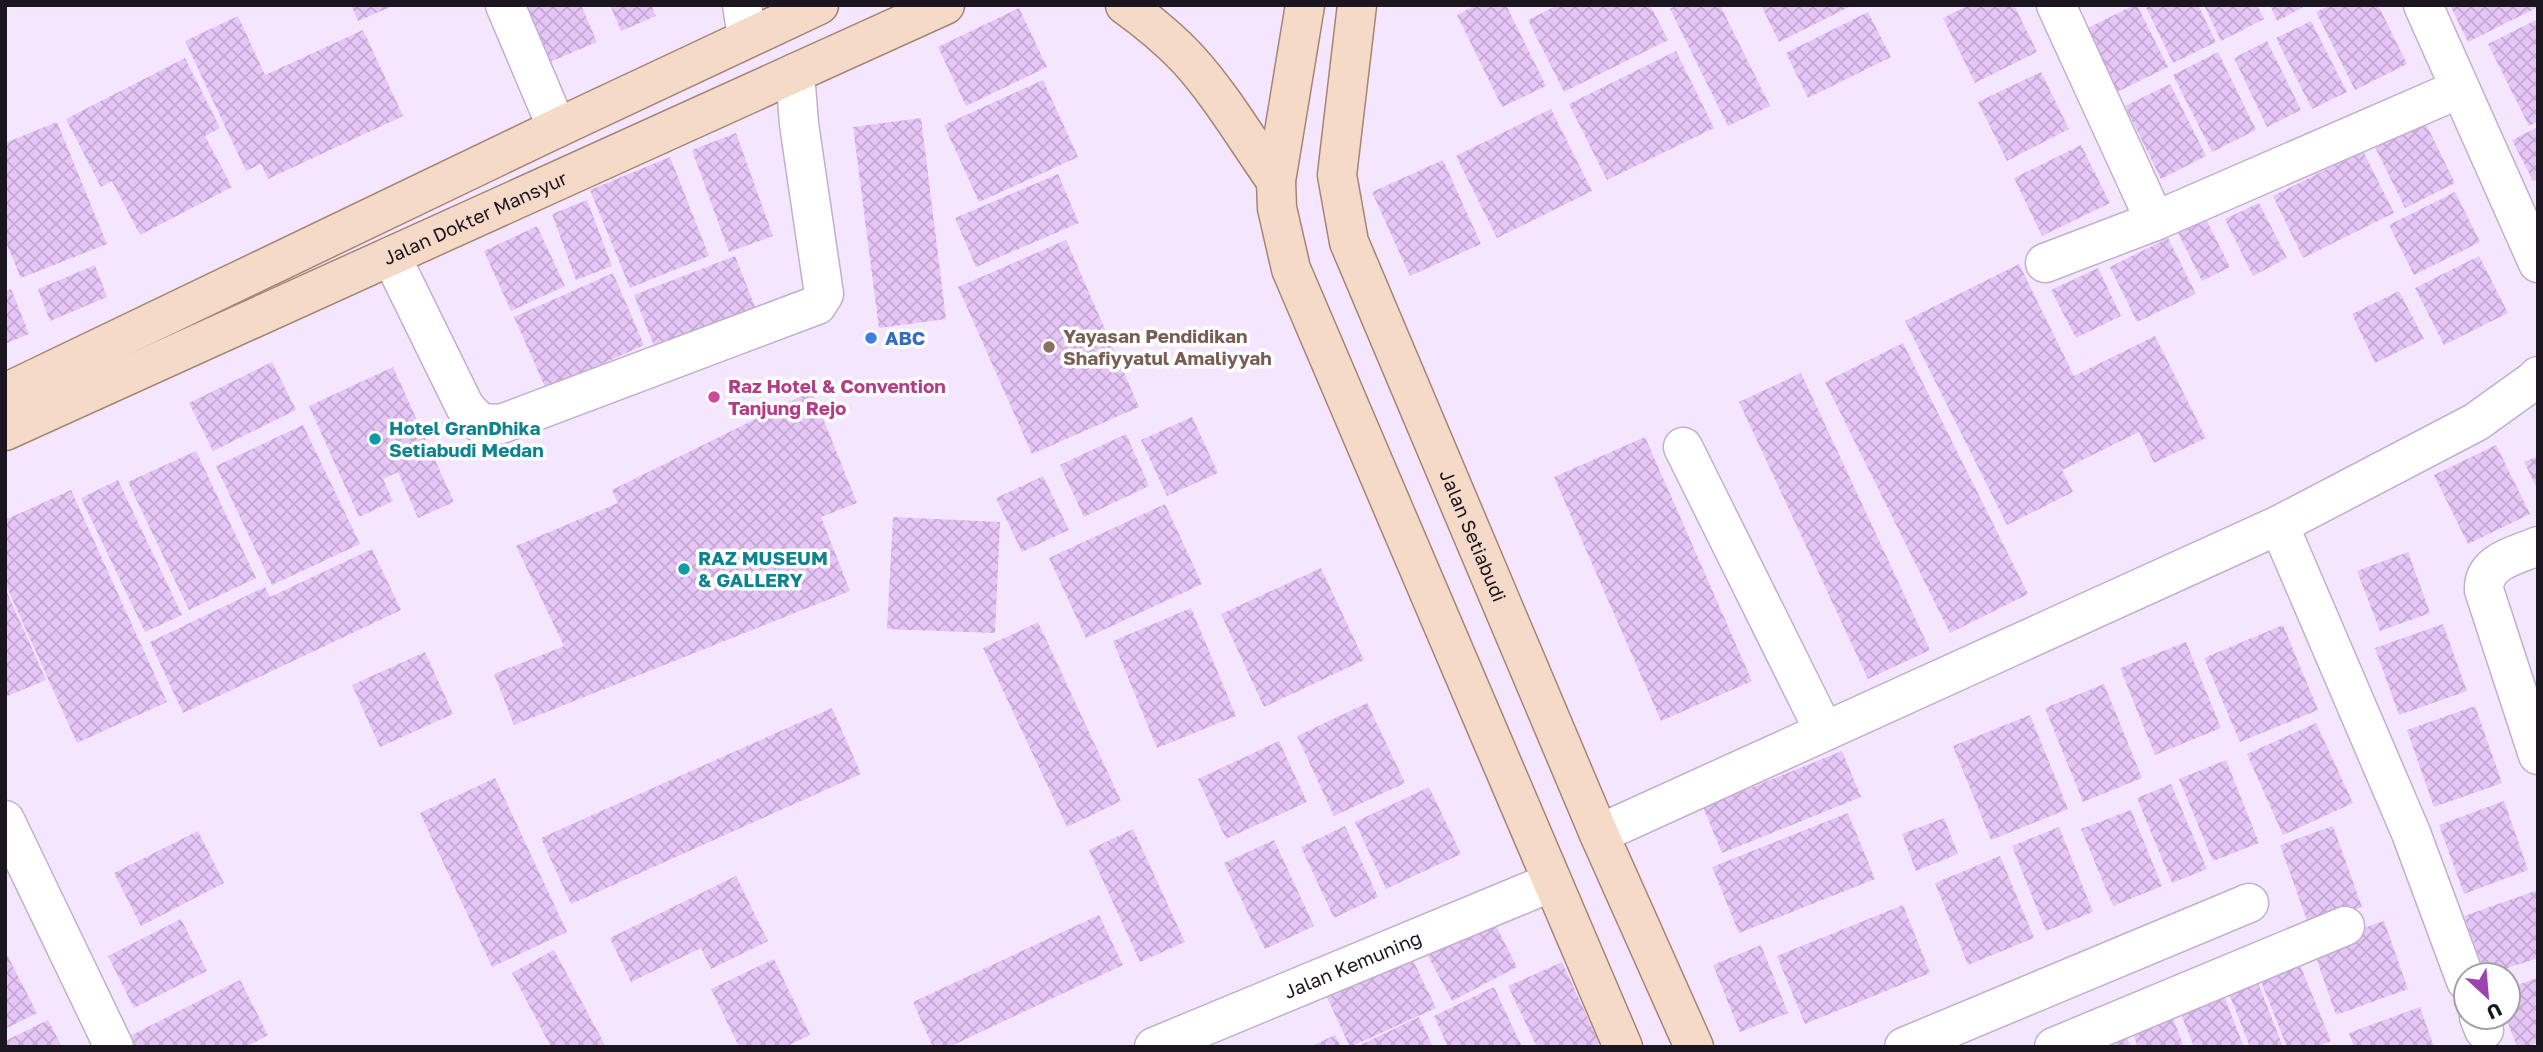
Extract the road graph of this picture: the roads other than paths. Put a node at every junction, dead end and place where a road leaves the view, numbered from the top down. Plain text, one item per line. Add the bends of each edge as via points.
1 (505, 5) edge
2 (819, 5) edge
3 (944, 5) edge
4 (1125, 5) edge
5 (1305, 5) edge
6 (1357, 5) edge
7 (2056, 5) edge
8 (2423, 5) edge
9 (744, 21) edge
10 (795, 73) junction
11 (2459, 89) junction
12 (557, 128) junction
13 (1276, 181) junction
14 (2155, 222) junction
15 (391, 256) junction
16 (2045, 263) dead end
17 (2538, 263) edge
18 (223, 288) junction
19 (240, 324) junction
20 (2537, 378) edge
21 (5, 393) edge
22 (5, 431) edge
23 (1683, 447) dead end
24 (2279, 525) junction
25 (2538, 546) edge
26 (1824, 731) junction
27 (2538, 755) edge
28 (5, 820) edge
29 (1598, 834) junction
30 (1552, 882) junction
31 (2249, 904) dead end
32 (2345, 926) dead end
33 (2458, 961) edge
34 (114, 1047) edge
35 (1154, 1047) edge
36 (1623, 1047) edge
37 (1694, 1047) edge
38 (1904, 1047) edge
39 (2054, 1047) edge

1 - 12 street
2 - 9 main road
3 - 10 main road, Jalan Dokter Mansyur
4 - 13 main road via 1186,57
5 - 13 main road
6 - 29 main road, Jalan Setiabudi via 1337,175 1349,242
7 - 14 street
8 - 11 street
9 - 12 main road
10 - 15 main road, Jalan Dokter Mansyur
10 - 15 street via 824,294 817,305 501,424 480,423 465,407
11 - 14 street
11 - 17 street
12 - 18 main road
13 - 30 main road via 1277,208 1292,269
14 - 16 street
15 - 19 main road, Jalan Dokter Mansyur
18 - 19 main road
18 - 21 main road
19 - 22 main road, Jalan Dokter Mansyur
20 - 24 street via 2476,422
23 - 26 street
24 - 26 street
24 - 33 street via 2411,833
25 - 27 street via 2491,568 2484,581
26 - 29 street
28 - 34 street
29 - 37 main road, Jalan Setiabudi
30 - 35 street, Jalan Kemuning
30 - 36 main road
31 - 38 street
32 - 39 street

